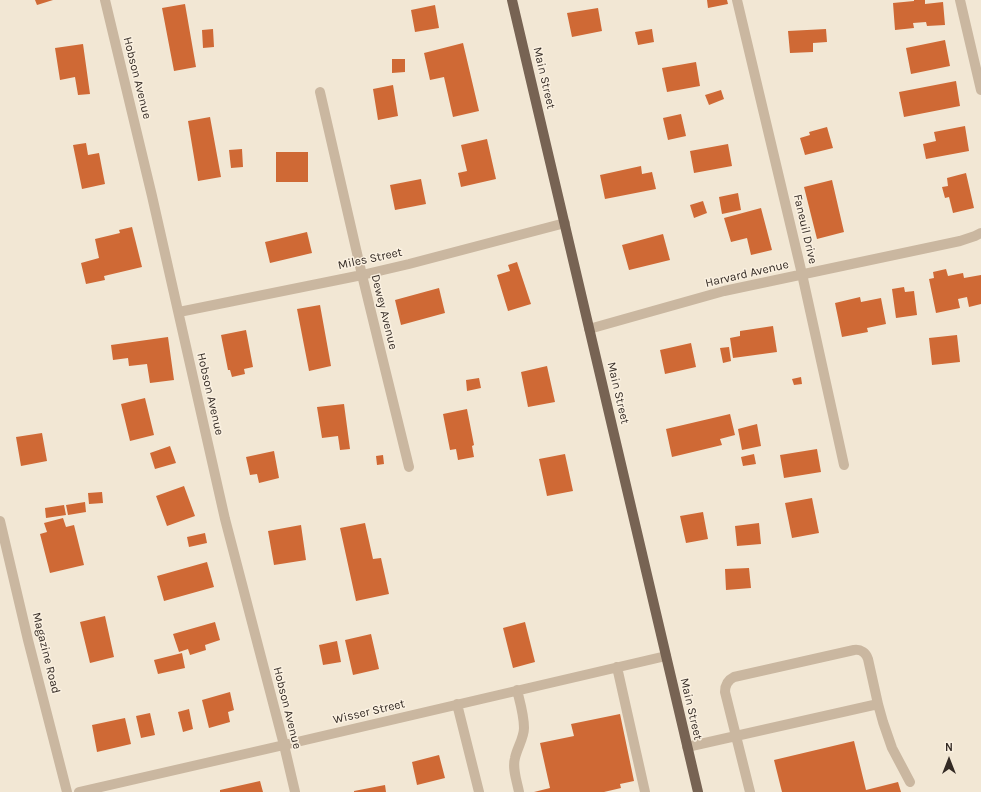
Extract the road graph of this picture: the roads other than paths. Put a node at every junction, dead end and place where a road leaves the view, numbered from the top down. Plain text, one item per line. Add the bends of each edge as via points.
1 (106, 0) edge
2 (512, 0) edge
3 (737, 0) edge
4 (960, 0) edge
5 (981, 90) edge
6 (320, 92) dead end
7 (565, 223) junction
8 (981, 233) edge
9 (802, 274) junction
10 (362, 275) junction
11 (179, 312) junction
12 (589, 329) junction
13 (844, 465) dead end
14 (409, 467) dead end
15 (0, 521) edge
16 (666, 656) junction
17 (617, 667) junction
18 (517, 690) junction
19 (457, 704) junction
20 (878, 704) junction
21 (736, 736) junction
22 (284, 745) junction
23 (687, 747) junction
24 (910, 782) dead end
25 (67, 792) edge
26 (79, 792) edge
27 (294, 792) edge
28 (479, 792) edge
29 (519, 792) edge
30 (645, 792) edge
31 (698, 792) edge
32 (750, 792) edge

1 - 11 street, Hobson Avenue
2 - 7 main road, Main Street
3 - 9 street, Faneuil Drive
4 - 5 street
6 - 10 street, Dewey Avenue
7 - 10 street, Miles Street
7 - 12 main road, Main Street
8 - 9 street, Harvard Avenue via 960,241
9 - 12 street, Harvard Avenue via 724,291
9 - 13 street, Faneuil Drive
10 - 11 street, Miles Street
10 - 14 street, Dewey Avenue
11 - 22 street, Hobson Avenue via 225,518
12 - 16 main road, Main Street
15 - 25 street, Magazine Road
16 - 17 street, Wisser Street
16 - 23 main road, Main Street
17 - 18 street, Wisser Street
17 - 30 street
18 - 19 street, Wisser Street
18 - 29 street via 524,728 514,764
19 - 22 street, Wisser Street
19 - 28 street
20 - 21 street
20 - 21 street via 867,657 863,652 854,650 729,680 726,692
20 - 24 street via 892,748
21 - 23 street
21 - 32 street
22 - 26 street, Wisser Street
22 - 27 street, Hobson Avenue
23 - 31 main road, Main Street

